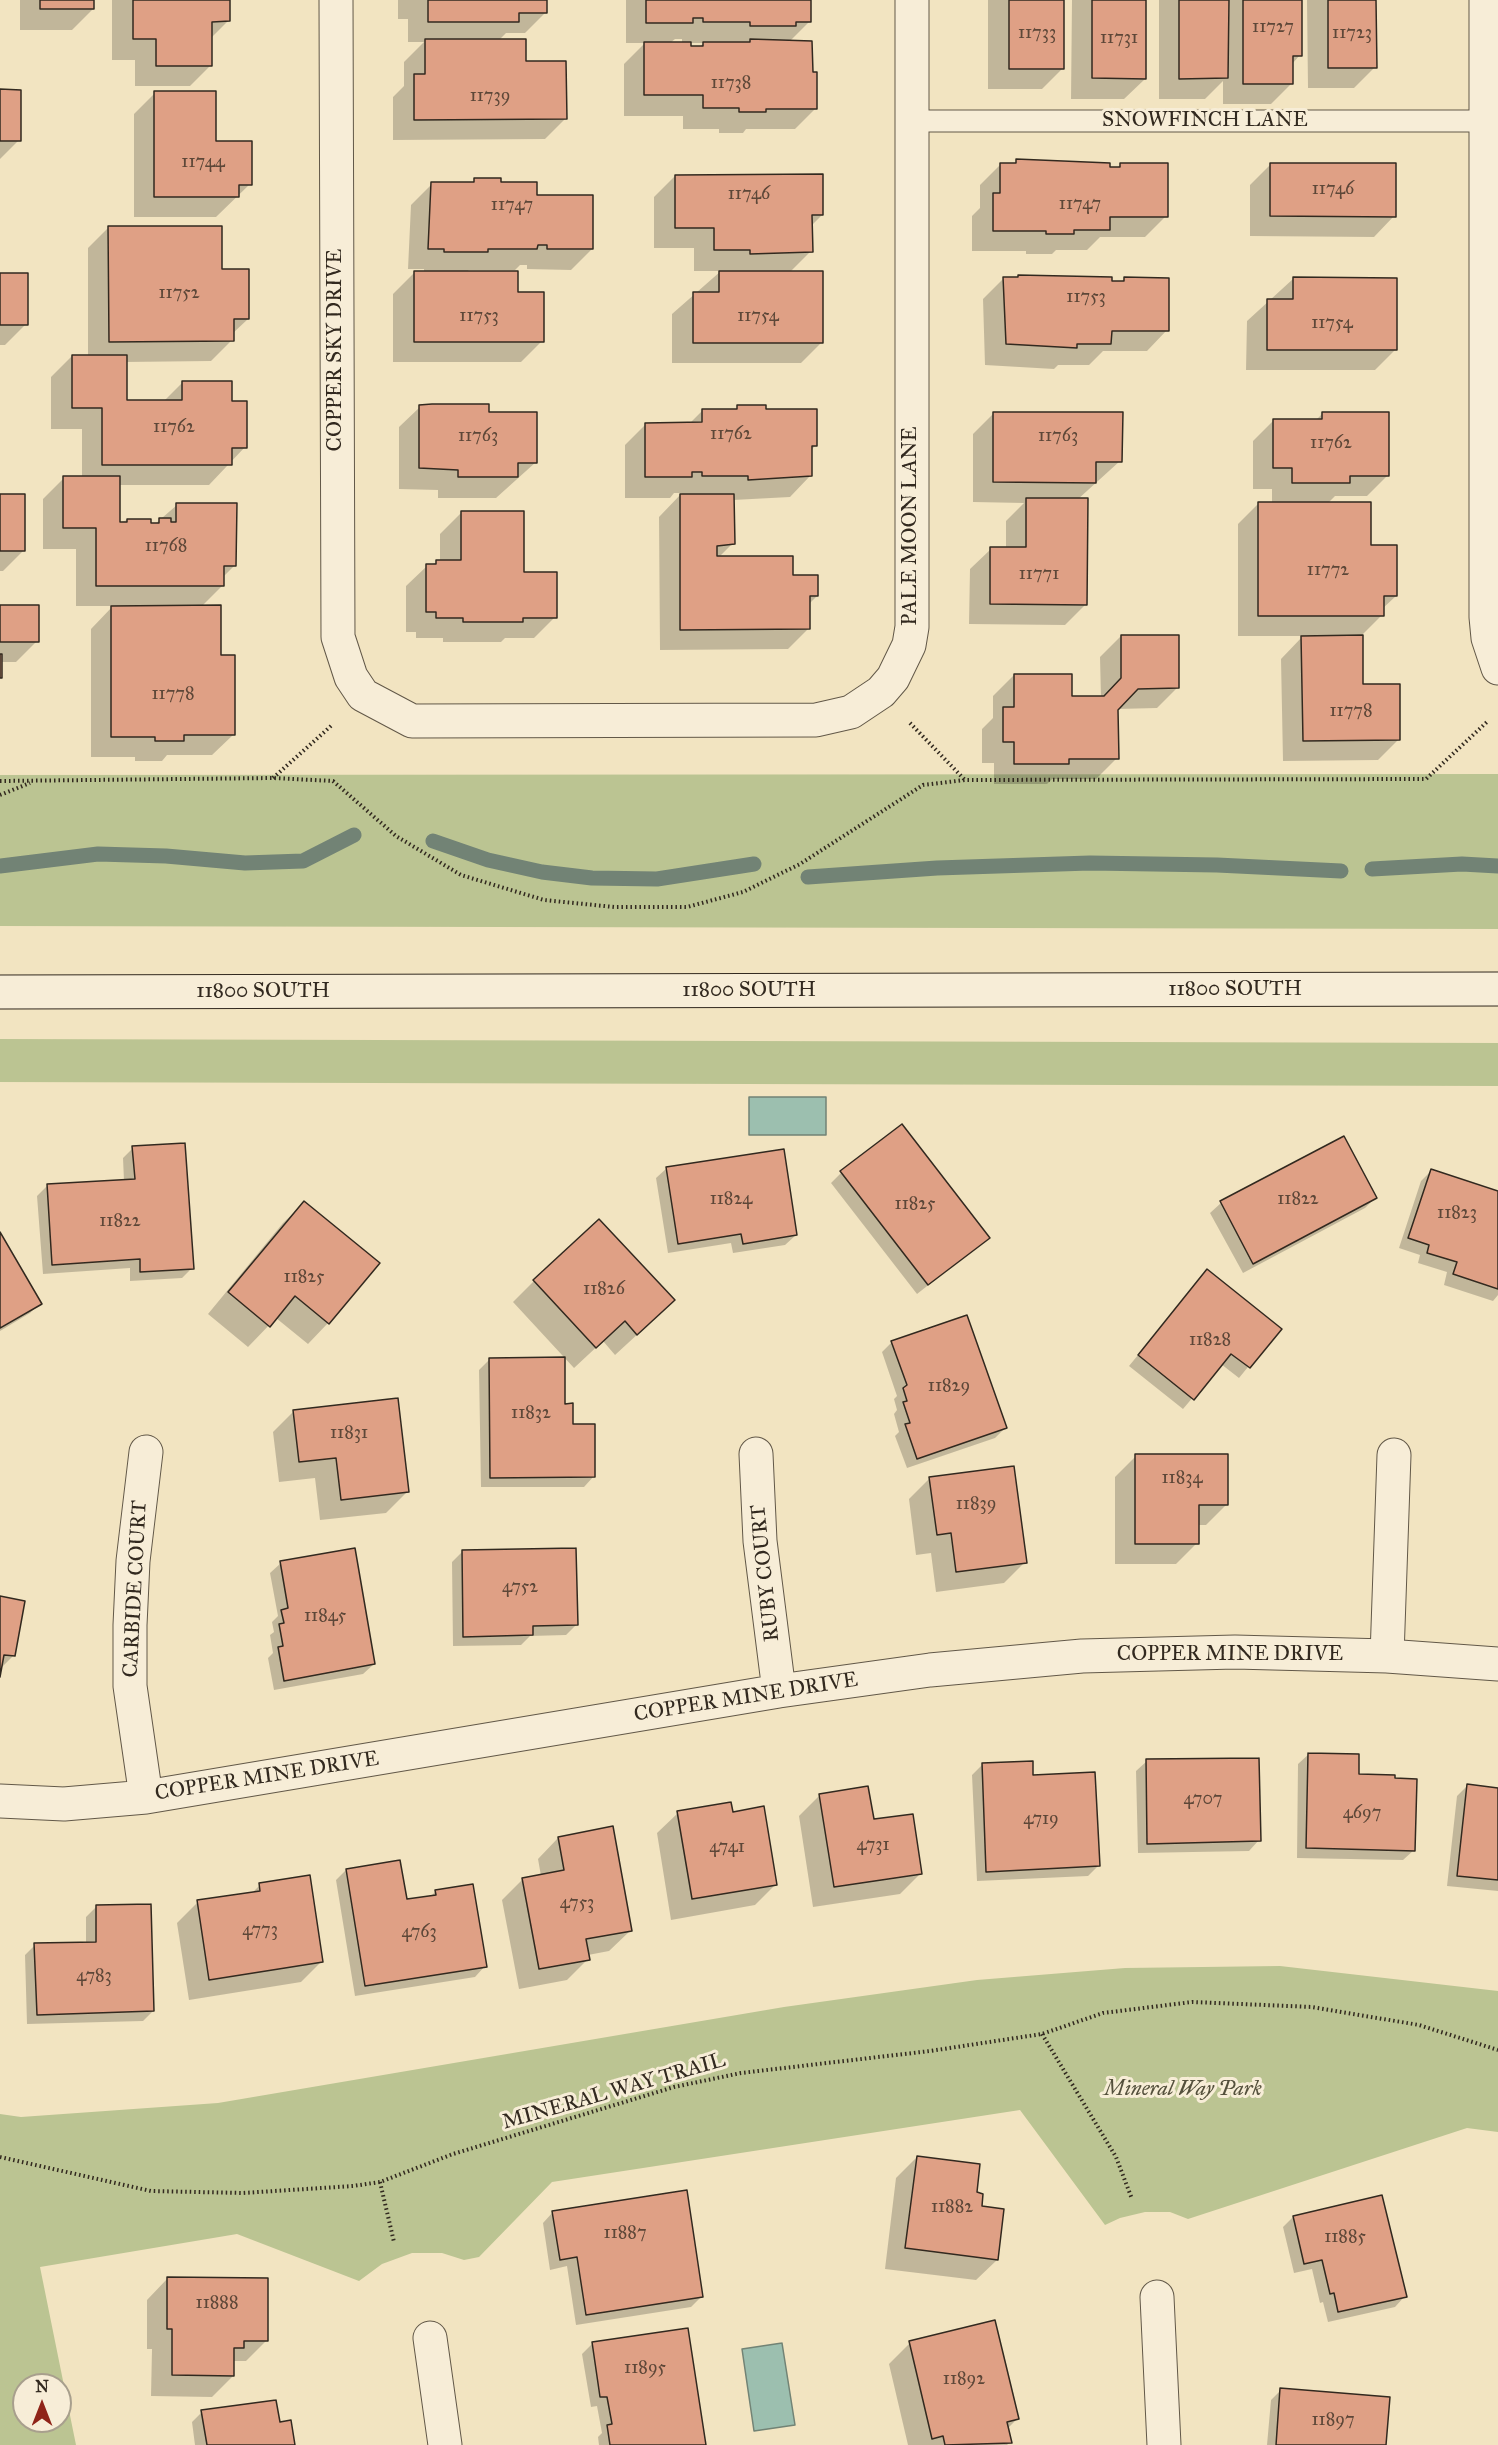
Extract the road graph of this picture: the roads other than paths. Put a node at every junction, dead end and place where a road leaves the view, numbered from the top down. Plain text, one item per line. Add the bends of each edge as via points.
1 (336, 0) edge
2 (912, 0) edge
3 (1486, 0) edge
4 (912, 120) junction
5 (1492, 120) edge
6 (1498, 668) edge
7 (363, 695) joint
8 (1498, 989) edge
9 (0, 992) edge
10 (146, 1452) dead end
11 (756, 1454) dead end
12 (1394, 1455) dead end
13 (1387, 1656) junction
14 (1498, 1664) edge
15 (779, 1691) junction
16 (146, 1797) junction
17 (0, 1801) edge
18 (1157, 2297) dead end
19 (430, 2338) dead end
20 (445, 2445) edge
21 (1164, 2445) edge

1 - 7 street, COPPER SKY DRIVE via 336,617 343,657
2 - 4 street, PALE MOON LANE
3 - 5 street
4 - 5 lane, SNOWFINCH LANE
4 - 7 street, PALE MOON LANE via 912,627 902,662 881,692 851,712 804,720 412,721
5 - 6 street via 1486,617
8 - 9 street, 11800 SOUTH
10 - 16 street, CARBIDE COURT via 133,1561 130,1686
11 - 15 street, RUBY COURT via 760,1541
12 - 13 street
13 - 14 street, COPPER MINE DRIVE
13 - 15 street, COPPER MINE DRIVE via 1235,1652 1082,1656 930,1670
15 - 16 street, COPPER MINE DRIVE
16 - 17 street, COPPER MINE DRIVE via 64,1804
18 - 21 street
19 - 20 street

